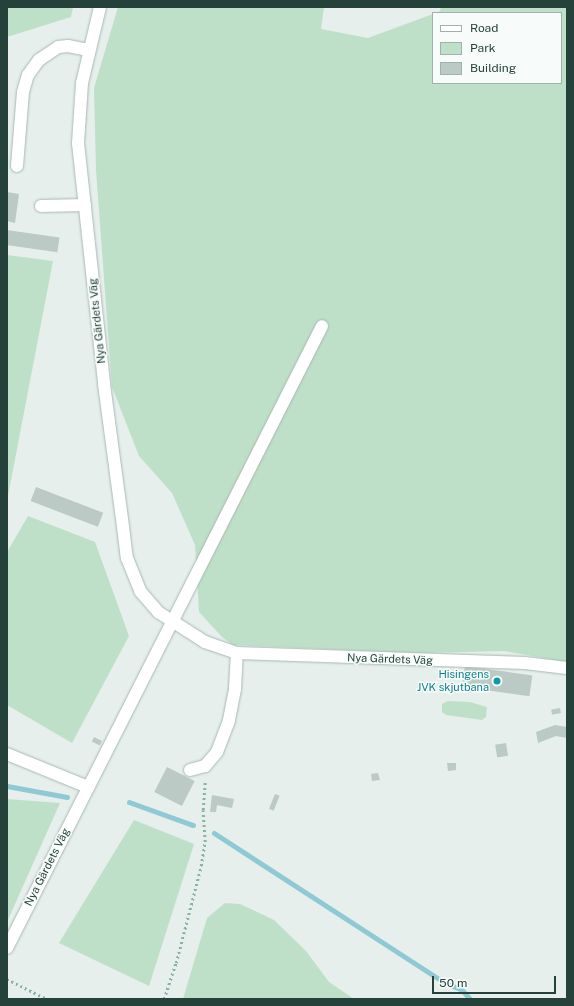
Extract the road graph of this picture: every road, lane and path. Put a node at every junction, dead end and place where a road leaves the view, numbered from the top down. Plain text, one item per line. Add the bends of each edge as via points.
1 (100, 7) edge
2 (88, 50) junction
3 (17, 166) dead end
4 (85, 205) junction
5 (41, 206) dead end
6 (322, 326) dead end
7 (171, 620) junction
8 (237, 653) junction
9 (567, 668) edge
10 (7, 754) edge
11 (206, 766) junction
12 (190, 770) dead end
13 (88, 787) junction
14 (7, 948) edge
15 (7, 979) edge
16 (47, 999) edge
17 (164, 999) edge

1 - 2 street, Nya Gärdets Väg
2 - 3 street via 58,47 39,60 28,75 23,92
2 - 4 street, Nya Gärdets Väg via 78,116 78,143
4 - 5 street
4 - 7 street, Nya Gärdets Väg via 104,384 127,558 140,591 158,612
6 - 7 street, Nya Gärdets Väg
7 - 8 street, Nya Gärdets Väg via 205,642
7 - 13 street, Nya Gärdets Väg
8 - 9 street, Nya Gärdets Väg via 525,663
8 - 11 street via 235,689 229,720 217,752
10 - 13 street
11 - 12 street
11 - 17 path via 203,810 205,842 202,860 176,963
13 - 14 street, Nya Gärdets Väg
15 - 16 path

